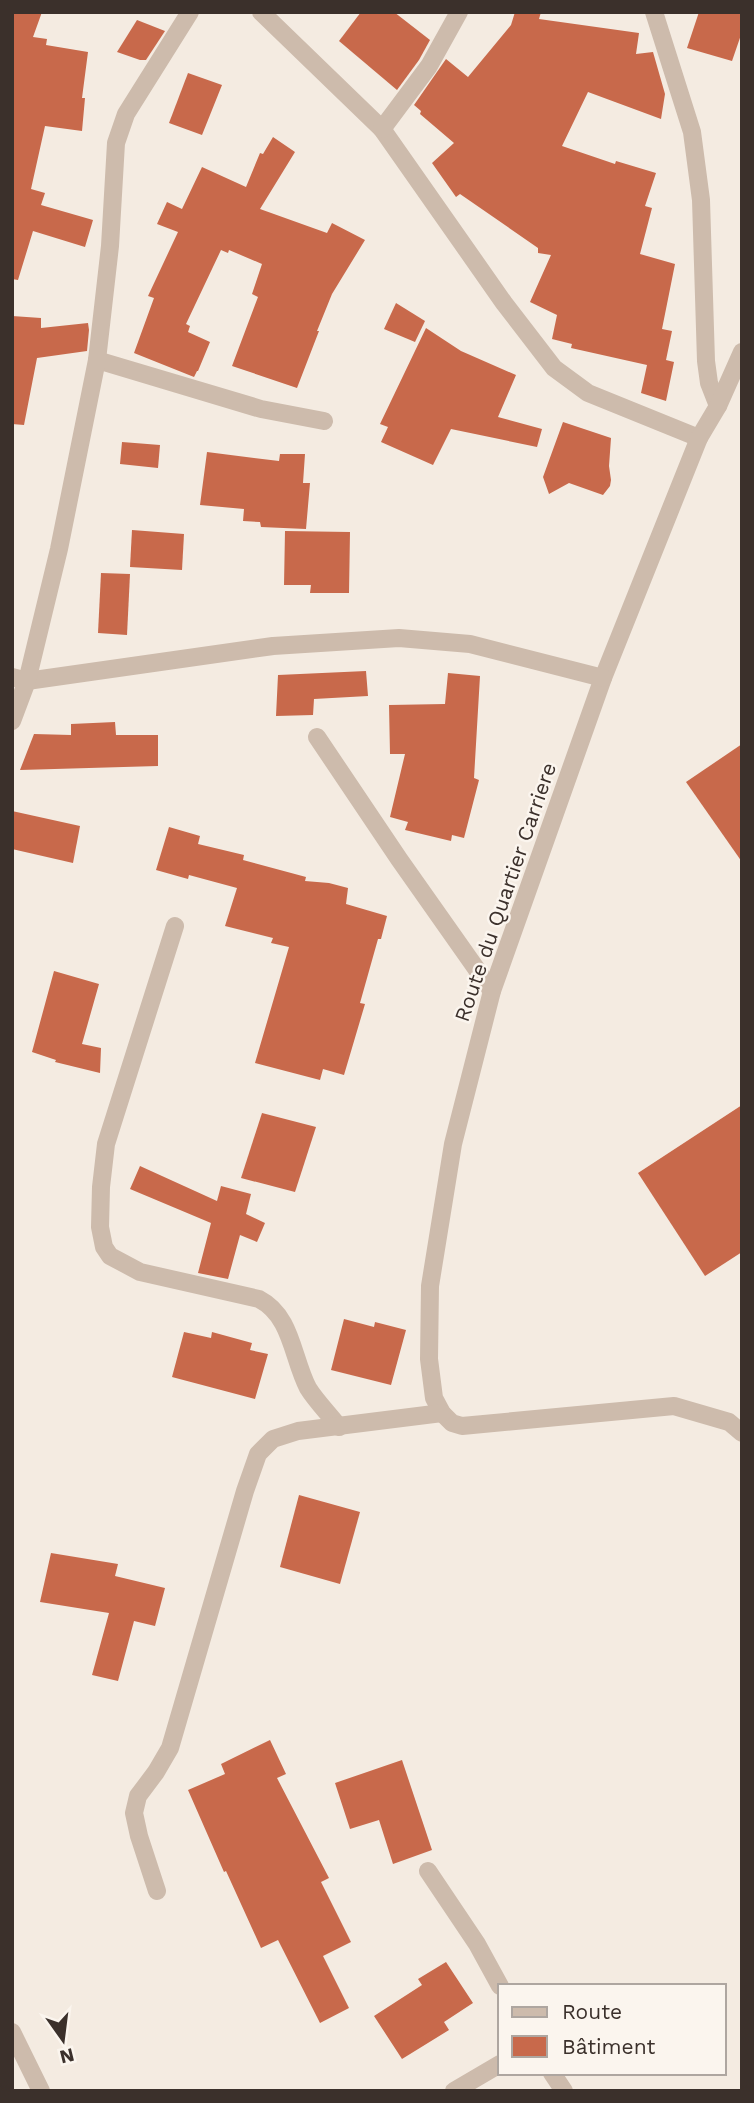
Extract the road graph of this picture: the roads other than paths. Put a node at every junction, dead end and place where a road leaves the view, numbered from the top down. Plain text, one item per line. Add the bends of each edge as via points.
1 (190, 12) edge
2 (261, 12) edge
3 (459, 12) edge
4 (654, 12) edge
5 (382, 129) junction
6 (742, 352) edge
7 (97, 360) junction
8 (718, 406) junction
9 (324, 421) dead end
10 (699, 438) junction
11 (603, 678) junction
12 (20, 679) edge
13 (12, 722) edge
14 (317, 737) dead end
15 (175, 926) dead end
16 (492, 991) junction
17 (442, 1413) junction
18 (339, 1427) junction
19 (742, 1433) edge
20 (428, 1871) dead end
21 (157, 1891) dead end
22 (499, 1984) edge
23 (12, 2032) edge
24 (498, 2065) edge
25 (553, 2075) edge
26 (41, 2091) edge
27 (454, 2091) edge
28 (564, 2091) edge

1 - 7 street via 126,114 116,144
2 - 5 street
3 - 5 street via 429,66
4 - 8 street via 692,132 701,201 706,360
5 - 10 street via 554,368 588,393
6 - 8 street, Route du Quartier Carriere
7 - 9 street via 261,409
7 - 12 street via 59,549
8 - 10 street, Route du Quartier Carriere
10 - 11 street, Route du Quartier Carriere
11 - 12 street via 470,644 399,638 274,646
11 - 16 street, Route du Quartier Carriere
12 - 13 street
14 - 16 street
15 - 18 street via 106,1144 100,1227 104,1247 110,1256 140,1272 270,1305 281,1317 309,1389
16 - 17 street, Route du Quartier Carriere via 453,1144 430,1286 429,1359 434,1398
17 - 18 street
17 - 19 street via 462,1426 674,1406 729,1422
18 - 21 street via 272,1439 258,1454 170,1748 138,1796 134,1813
20 - 22 street
23 - 26 street
24 - 27 street
25 - 28 street

